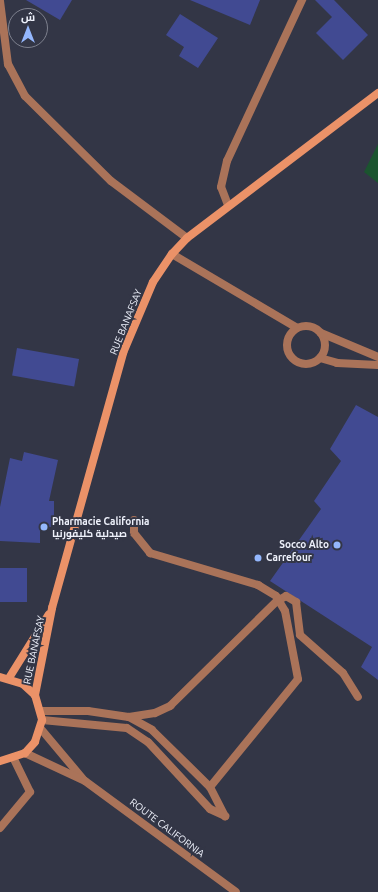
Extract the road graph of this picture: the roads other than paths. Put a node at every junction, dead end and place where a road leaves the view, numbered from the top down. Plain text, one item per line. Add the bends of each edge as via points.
1 (300, 0) edge
2 (0, 1) edge
3 (378, 93) edge
4 (228, 205) junction
5 (187, 238) junction
6 (172, 254) junction
7 (297, 328) junction
8 (321, 333) junction
9 (378, 357) edge
10 (320, 358) junction
11 (378, 366) edge
12 (134, 520) dead end
13 (52, 608) junction
14 (0, 676) edge
15 (9, 678) junction
16 (35, 695) junction
17 (358, 697) dead end
18 (41, 711) junction
19 (129, 717) junction
20 (42, 720) junction
21 (41, 729) junction
22 (25, 753) junction
23 (14, 759) junction
24 (1, 762) edge
25 (85, 781) junction
26 (210, 787) junction
27 (0, 828) edge
28 (236, 892) edge

1 - 4 street via 226,161 221,187
2 - 5 street via 8,64 25,96 111,181
3 - 4 main road, RUE BANAFSAY
4 - 5 main road, RUE BANAFSAY
5 - 6 main road, RUE BANAFSAY
6 - 7 street
6 - 13 main road, RUE BANAFSAY via 150,289 123,353
7 - 8 street via 310,326
7 - 10 street via 287,344 291,357 309,364
8 - 9 street
8 - 10 street via 325,346
10 - 11 street via 337,363
12 - 26 street, bridge via 134,533 140,544 150,553 258,585 276,596 285,611 298,679
13 - 15 main road, RUE BANAFSAY
13 - 16 main road, RUE BANAFSAY
14 - 15 main road
15 - 16 main road via 23,684
16 - 18 main road
17 - 19 street via 343,673 300,635 296,602 286,596 277,601 170,706 155,713
18 - 19 street via 88,710
18 - 20 main road
19 - 26 street via 152,730
20 - 21 main road
20 - 26 street via 127,728 148,742 210,809 225,816
21 - 22 main road
21 - 25 street, ROUTE CALIFORNIA
22 - 23 main road
22 - 25 street, ROUTE CALIFORNIA
23 - 24 main road
23 - 27 street via 30,792
25 - 28 street, ROUTE CALIFORNIA

